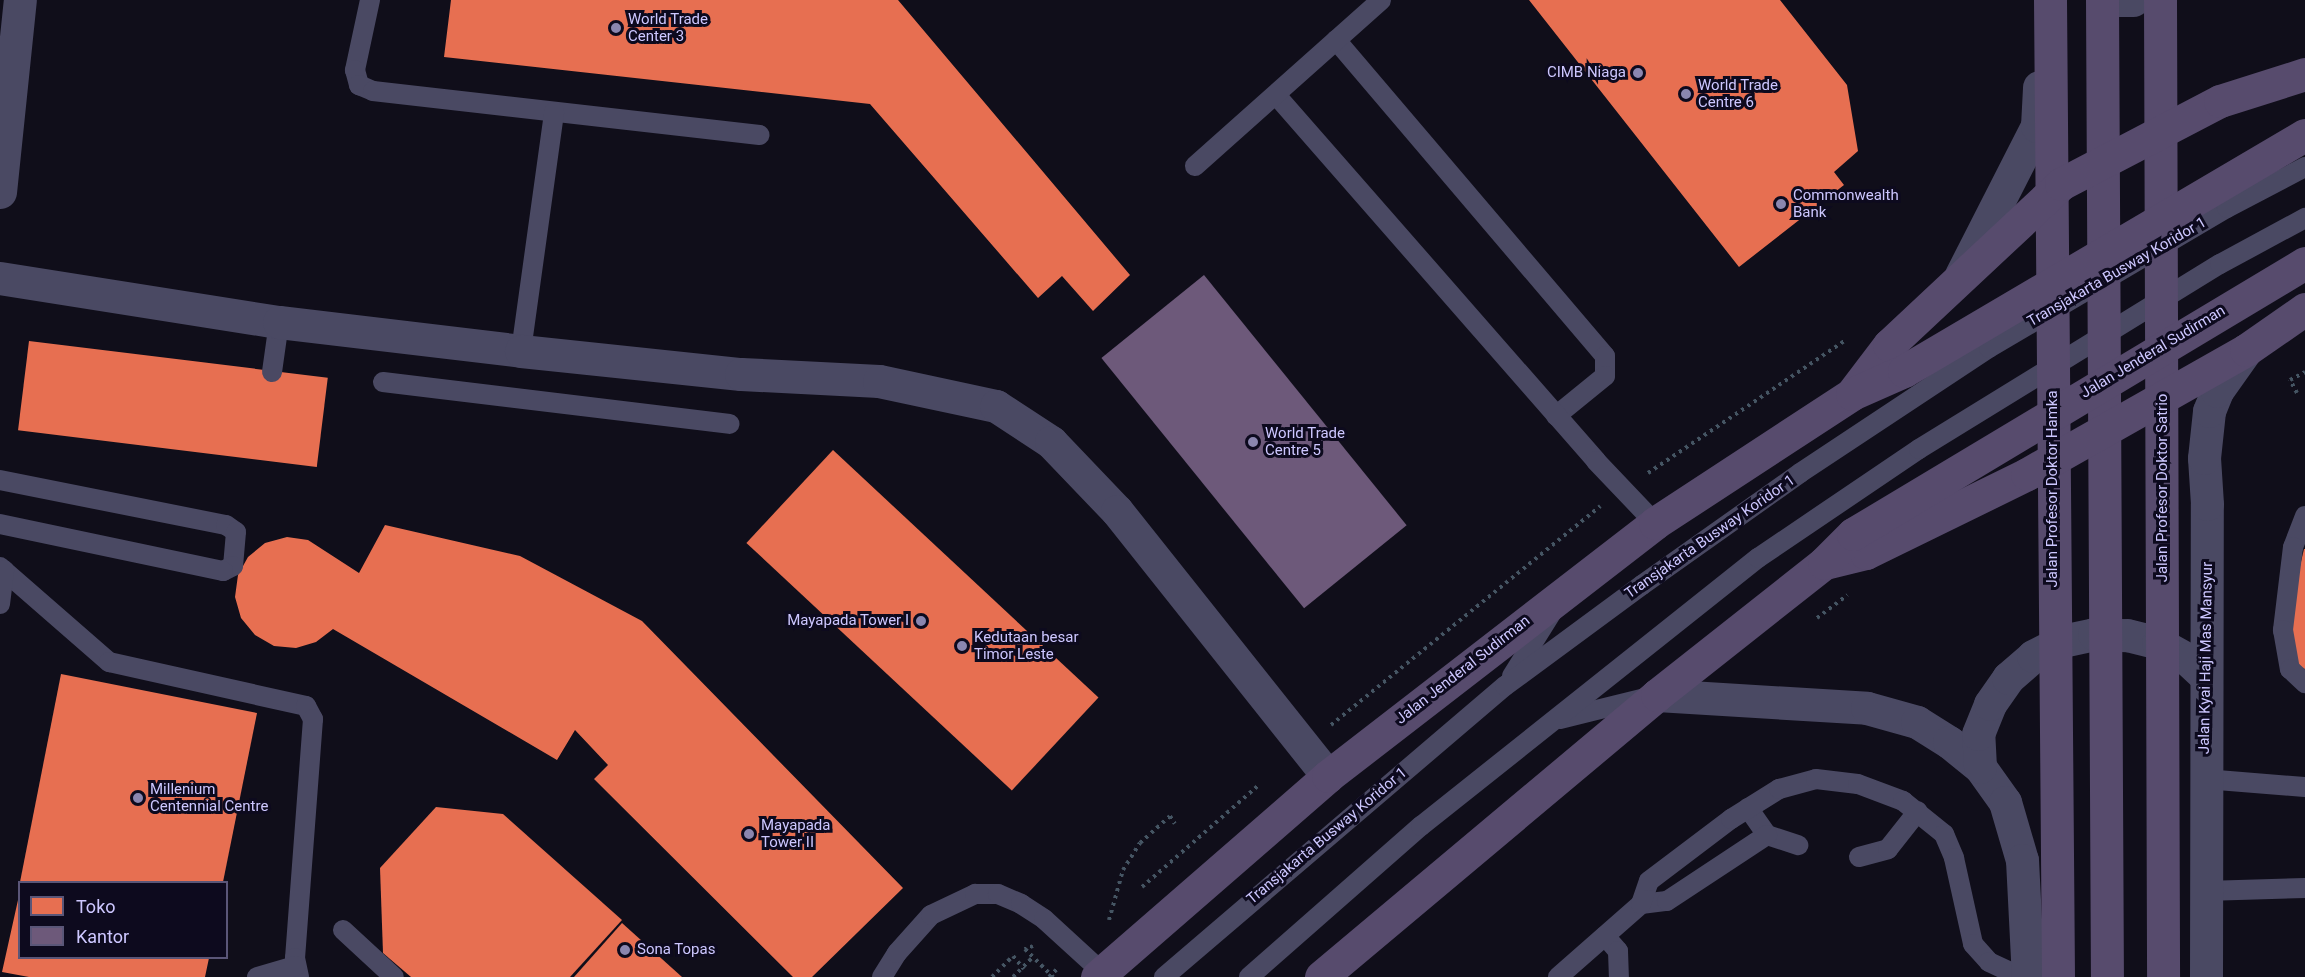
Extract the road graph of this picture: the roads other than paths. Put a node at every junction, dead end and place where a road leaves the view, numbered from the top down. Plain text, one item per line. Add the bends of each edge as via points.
1 (20, 0) edge
2 (370, 0) edge
3 (1381, 0) edge
4 (2038, 0) edge
5 (2050, 0) edge
6 (2104, 0) edge
7 (2120, 0) edge
8 (2133, 0) edge
9 (2160, 0) edge
10 (1336, 40) junction
11 (2305, 74) edge
12 (1276, 95) junction
13 (5, 99) edge
14 (554, 112) junction
15 (760, 135) dead end
16 (2305, 135) edge
17 (1195, 166) dead end
18 (2305, 167) edge
19 (0, 192) edge
20 (2305, 218) edge
21 (2305, 263) edge
22 (0, 278) edge
23 (1959, 280) junction
24 (2305, 309) edge
25 (279, 322) junction
26 (2246, 350) junction
27 (521, 351) junction
28 (272, 372) dead end
29 (383, 382) dead end
30 (1852, 394) junction
31 (1556, 416) junction
32 (729, 424) dead end
33 (0, 480) edge
34 (2305, 516) edge
35 (1655, 523) junction
36 (0, 524) edge
37 (1824, 563) junction
38 (2, 569) edge
39 (1567, 588) junction
40 (0, 604) edge
41 (2206, 677) junction
42 (2305, 683) edge
43 (1505, 686) junction
44 (1657, 695) junction
45 (1554, 720) junction
46 (1980, 767) junction
47 (1328, 776) junction
48 (2205, 779) junction
49 (2305, 787) edge
50 (1748, 808) junction
51 (1918, 811) junction
52 (1767, 835) junction
53 (1798, 845) dead end
54 (1859, 857) dead end
55 (2305, 888) edge
56 (2205, 891) junction
57 (1641, 904) junction
58 (343, 930) dead end
59 (1605, 936) junction
60 (297, 972) edge
61 (1099, 974) edge
62 (257, 977) edge
63 (394, 977) edge
64 (882, 977) edge
65 (1164, 977) edge
66 (1249, 977) edge
67 (1321, 977) edge
68 (1558, 977) edge
69 (1619, 977) edge
70 (2020, 977) edge
71 (2028, 977) edge
72 (2058, 977) edge
73 (2108, 977) edge
74 (2125, 977) edge
75 (2163, 977) edge
76 (2206, 977) edge

1 - 13 street
2 - 14 lane via 355,70 359,85 374,91
3 - 10 lane
4 - 23 street via 2037,126
5 - 72 main road, Jalan Profesor Doktor Hamka
6 - 8 street
6 - 73 main road
7 - 74 main road
9 - 75 main road, Jalan Profesor Doktor Satrio
10 - 12 lane
10 - 31 lane via 1605,356 1605,376
11 - 23 main road, Jalan Jenderal Sudirman via 2220,101 2090,166 2061,184
12 - 17 lane
12 - 31 lane
13 - 19 street
14 - 15 lane
14 - 27 lane
16 - 30 main road, Jalan Jenderal Sudirman via 1904,371
18 - 43 lane, Transjakarta Busway Koridor 1 via 2227,208 1989,348 1800,472
20 - 45 lane via 2220,264 1920,449 1758,558
21 - 37 main road, Jalan Jenderal Sudirman via 1943,477 1853,534
22 - 25 street
23 - 30 main road, Jalan Jenderal Sudirman via 1888,345
24 - 26 main road, Jalan Jenderal Sudirman
25 - 27 street
25 - 28 lane
26 - 37 main road, Jalan Jenderal Sudirman via 2027,474 1866,553
26 - 41 street, Jalan Kyai Haji Mas Mansyur via 2217,391 2206,430
27 - 47 street via 741,375 879,381 996,406 1051,442 1118,511
29 - 32 lane
30 - 35 main road, Jalan Jenderal Sudirman
31 - 35 lane
33 - 36 lane via 226,525 236,532 233,566 223,572
34 - 42 lane via 2293,547 2283,630 2290,669
35 - 39 main road, Jalan Jenderal Sudirman
37 - 44 main road, Jalan Jenderal Sudirman
38 - 40 lane
38 - 60 lane via 109,662 306,706 313,719
39 - 43 lane
39 - 47 main road, Jalan Jenderal Sudirman
41 - 46 street via 2187,659 2158,643 2127,635 2094,634 2062,641 2033,656 2008,678 1990,704 1978,734
41 - 48 street, Jalan Kyai Haji Mas Mansyur
43 - 65 lane, Transjakarta Busway Koridor 1
44 - 45 lane
44 - 46 street via 1867,708 1917,722
44 - 67 main road, Jalan Jenderal Sudirman
45 - 66 lane via 1421,826
46 - 71 street via 2005,802 2022,860
47 - 61 main road, Jalan Jenderal Sudirman
48 - 49 lane
48 - 56 street, Jalan Kyai Haji Mas Mansyur
50 - 51 lane via 1779,789 1816,779 1858,784
50 - 52 lane
50 - 57 lane via 1649,881
51 - 54 lane via 1888,849
51 - 70 lane via 1944,834 1973,944 1989,962
52 - 53 lane
52 - 57 lane via 1667,901
55 - 56 lane
56 - 76 street, Jalan Kyai Haji Mas Mansyur
57 - 59 lane
58 - 63 lane
59 - 68 lane
59 - 69 lane via 1618,951
60 - 62 lane
61 - 64 lane via 1044,919 1021,904 998,894 975,894 931,915 897,953

